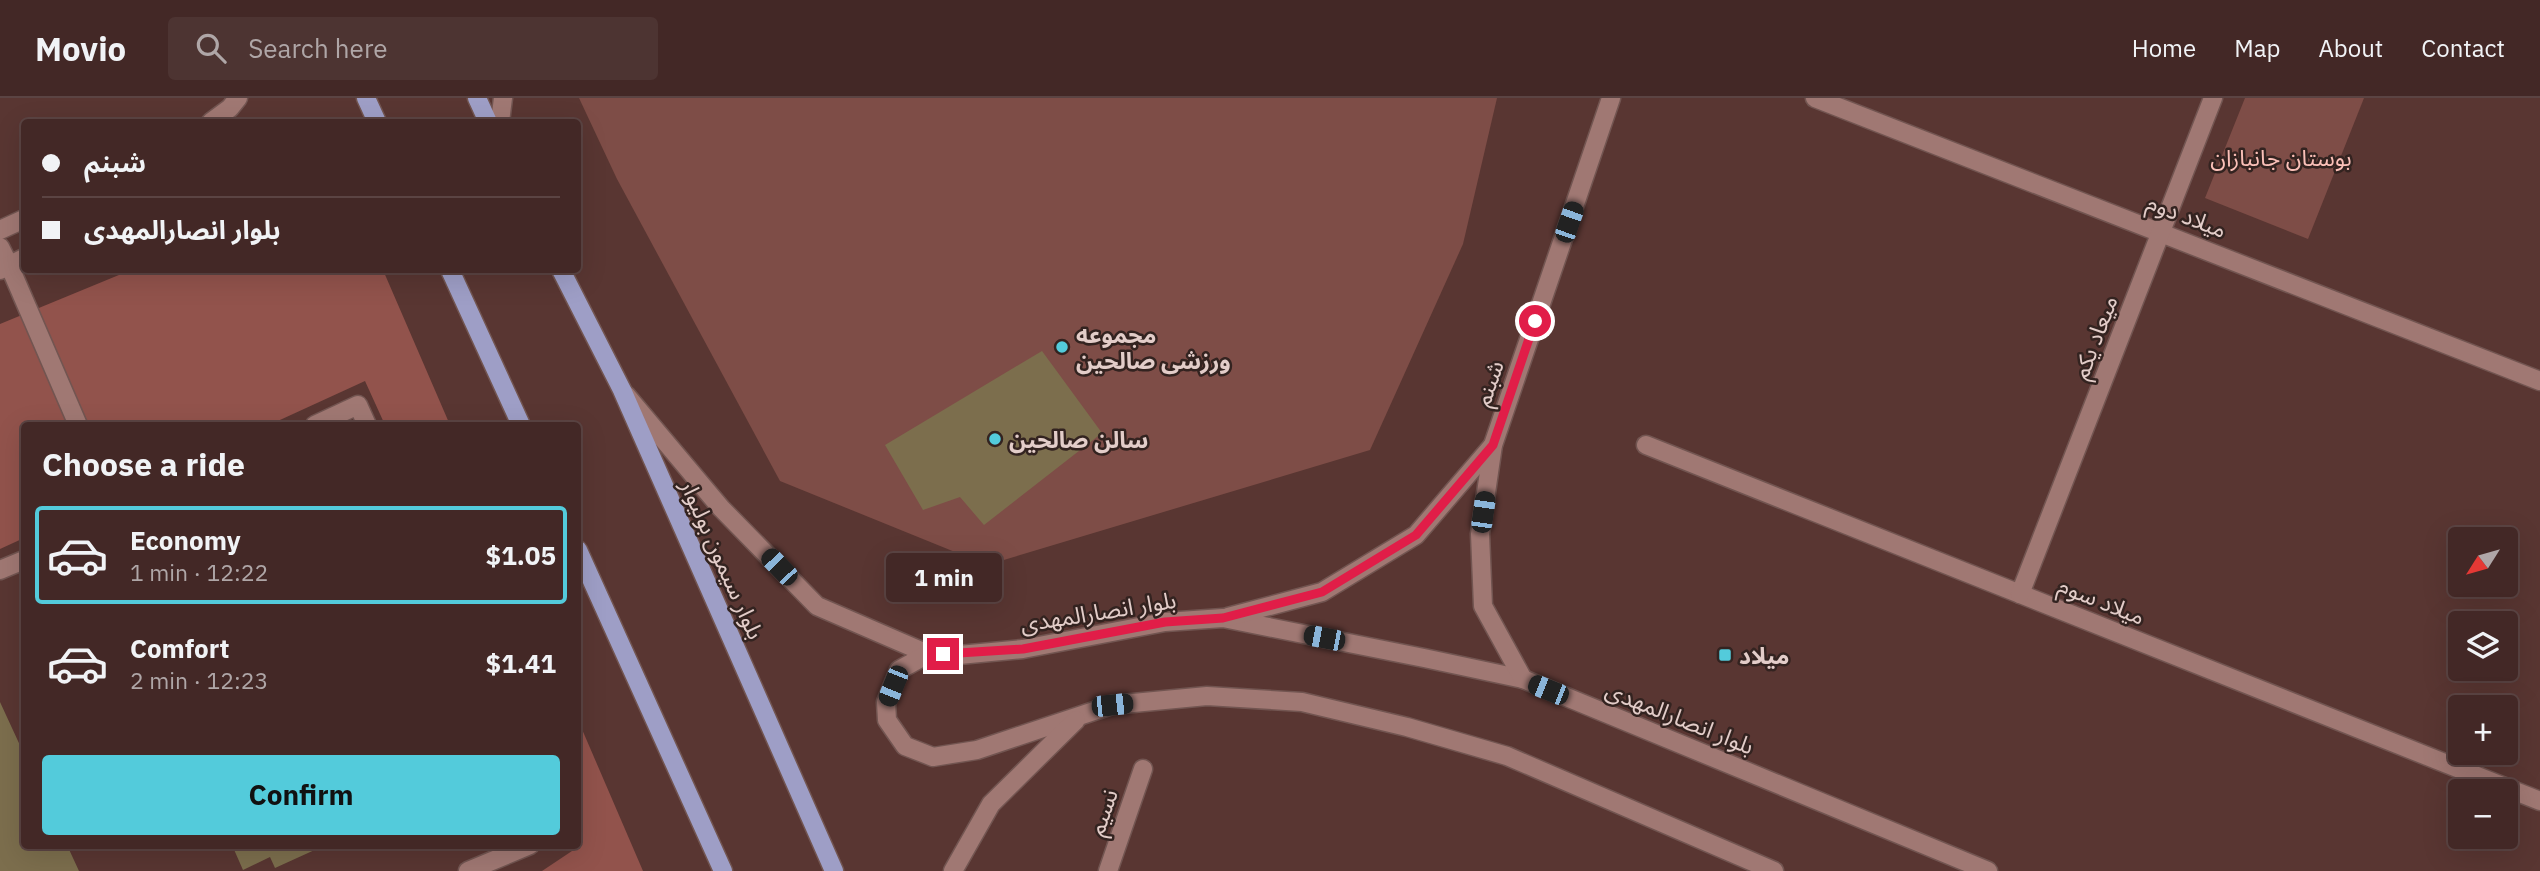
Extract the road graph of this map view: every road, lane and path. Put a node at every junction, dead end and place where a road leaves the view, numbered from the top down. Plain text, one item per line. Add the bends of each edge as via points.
1 (238, 98) edge
2 (366, 98) edge
3 (477, 98) edge
4 (503, 98) edge
5 (1611, 98) edge
6 (1815, 98) edge
7 (2213, 98) edge
8 (215, 119) edge
9 (376, 119) edge
10 (487, 119) edge
11 (500, 119) edge
12 (21, 220) edge
13 (0, 230) edge
14 (2161, 232) junction
15 (0, 247) edge
16 (11, 264) edge
17 (451, 273) edge
18 (563, 273) edge
19 (2540, 381) edge
20 (622, 390) junction
21 (77, 422) edge
22 (321, 422) edge
23 (366, 422) edge
24 (520, 422) edge
25 (1493, 445) junction
26 (1646, 445) dead end
27 (581, 557) edge
28 (21, 561) edge
29 (0, 570) edge
30 (2020, 594) junction
31 (1223, 618) junction
32 (928, 654) junction
33 (1523, 679) junction
34 (1079, 717) junction
35 (1143, 769) dead end
36 (2540, 801) edge
37 (520, 849) edge
38 (468, 871) edge
39 (723, 871) edge
40 (834, 871) edge
41 (953, 871) edge
42 (1108, 871) edge
43 (1774, 871) edge
44 (1988, 871) edge

1 - 8 street
2 - 9 main road
3 - 10 main road
4 - 11 street
5 - 25 street, شبنم
6 - 14 street, میلاد دوم
7 - 14 street, میعاد یکم
12 - 13 street
14 - 19 street, میلاد دوم
14 - 30 street, میعاد یکم
15 - 16 street
16 - 21 street
17 - 24 main road
18 - 20 main road, بلوار سیمون بولیوار
20 - 32 street via 721,508 817,606
20 - 40 main road, بلوار سیمون بولیوار
22 - 23 street via 358,405
25 - 31 street via 1416,535 1322,592
25 - 33 street via 1480,534 1483,606
26 - 30 street, میلاد سوم
27 - 39 main road
28 - 29 street
30 - 36 street, میلاد سوم
31 - 32 street, بلوار انصارالمهدی via 1165,622 1023,649
31 - 33 street, بلوار انصارالمهدی
32 - 34 street via 899,670 886,702 887,720 905,746 933,757 955,754
33 - 44 street, بلوار انصارالمهدی
34 - 41 street via 991,804
34 - 43 street via 1112,705 1207,696 1301,702 1507,756
35 - 42 street, نسیم
37 - 38 street

